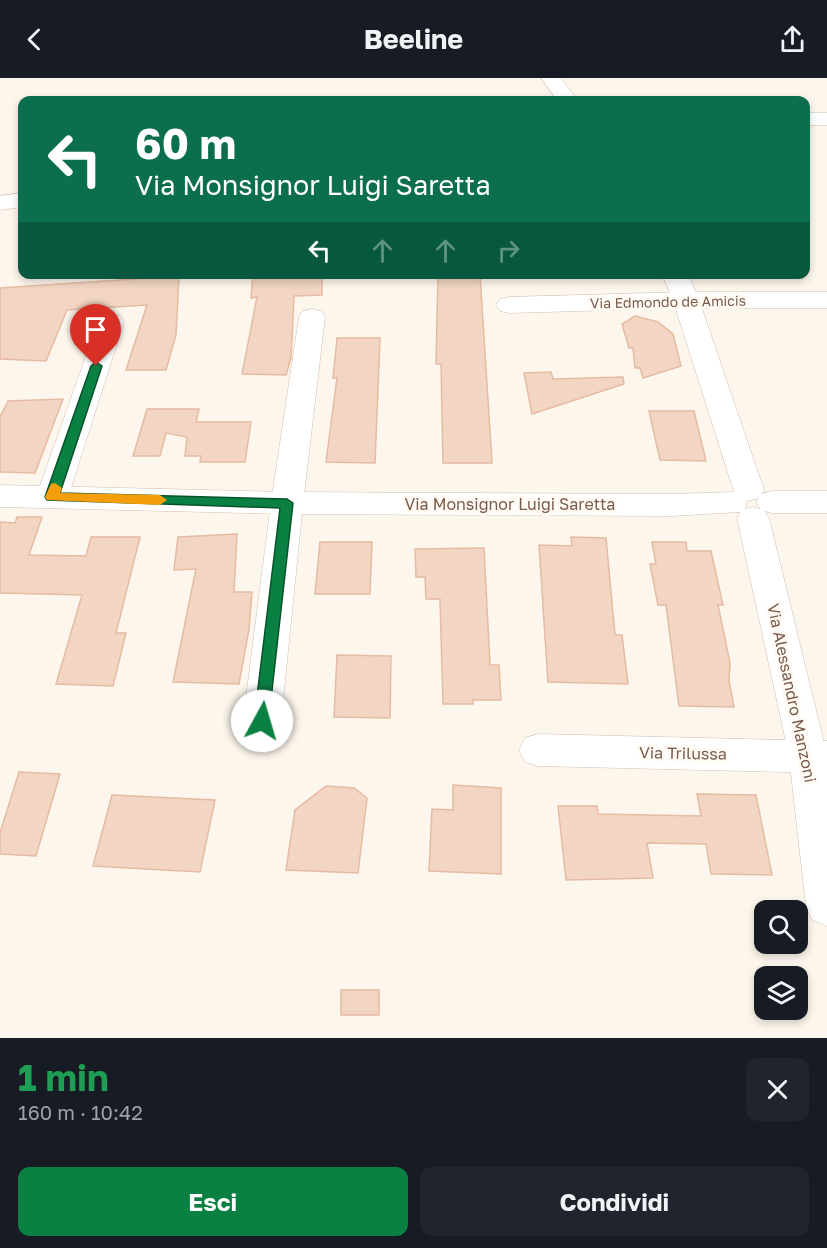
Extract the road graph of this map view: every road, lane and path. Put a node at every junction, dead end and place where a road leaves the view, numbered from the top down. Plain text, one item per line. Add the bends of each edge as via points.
1 (551, 78) edge
2 (562, 96) edge
3 (810, 118) edge
4 (827, 119) edge
5 (18, 201) edge
6 (0, 203) edge
7 (681, 287) edge
8 (827, 300) edge
9 (508, 305) dead end
10 (312, 317) dead end
11 (111, 322) dead end
12 (0, 496) edge
13 (52, 497) junction
14 (827, 502) edge
15 (287, 503) junction
16 (751, 503) junction
17 (262, 721) dead end
18 (538, 750) dead end
19 (817, 757) edge
20 (827, 906) edge

1 - 2 street
3 - 4 street
5 - 6 street
7 - 8 street, Via Edmondo de Amicis
7 - 9 street, Via Edmondo de Amicis
7 - 16 street, Via Alessandro Manzoni
10 - 15 street
11 - 13 street
12 - 13 street, Via Monsignor Luigi Saretta
13 - 15 street, Via Monsignor Luigi Saretta
14 - 16 street, Via Monsignor Luigi Saretta
15 - 16 street, Via Monsignor Luigi Saretta
15 - 17 street
16 - 19 street, Via Alessandro Manzoni
18 - 19 street, Via Trilussa
19 - 20 street, Via Alessandro Manzoni

